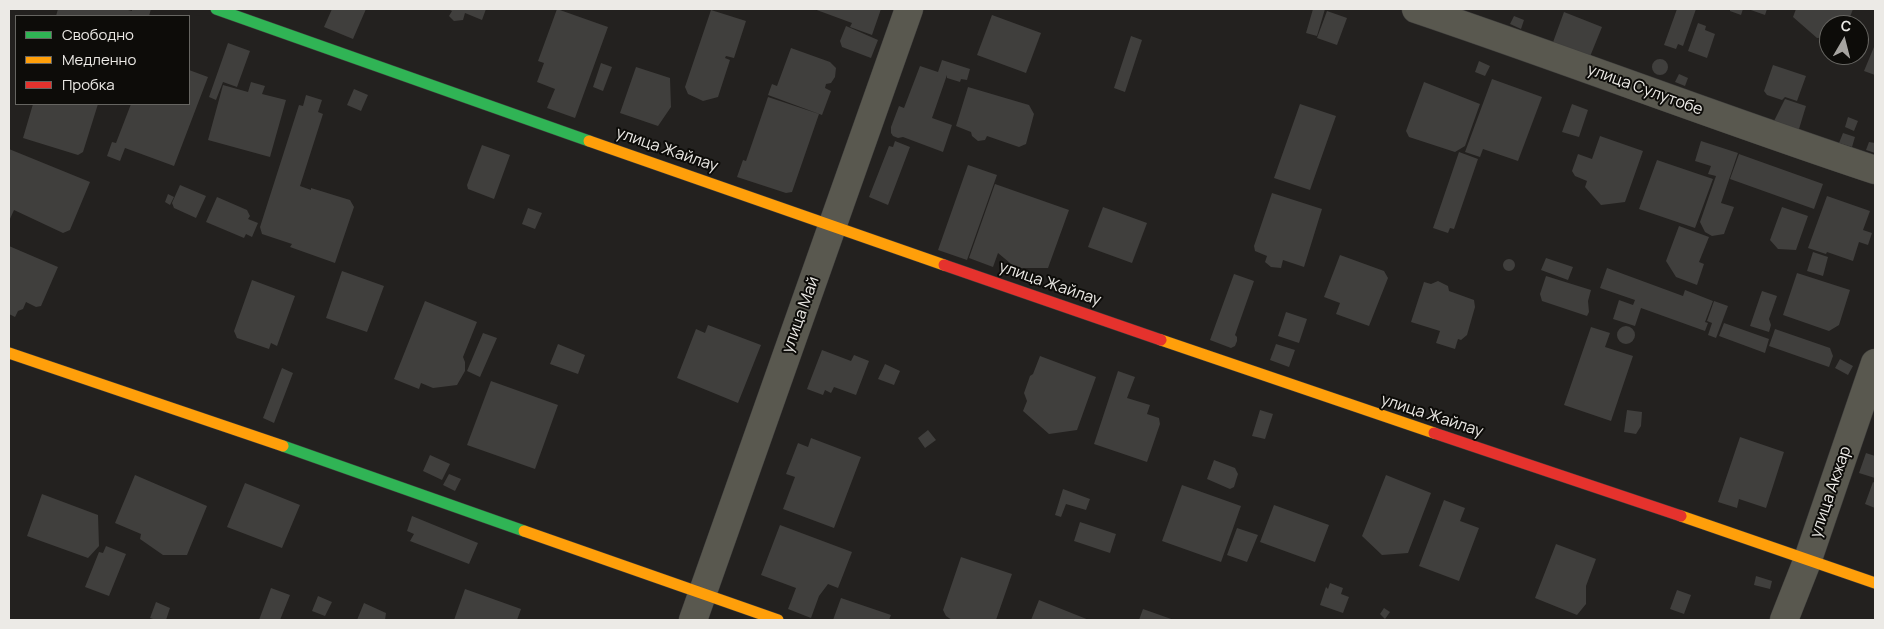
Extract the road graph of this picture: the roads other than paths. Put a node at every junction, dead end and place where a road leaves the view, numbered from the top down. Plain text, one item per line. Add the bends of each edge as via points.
1 (216, 9) edge
2 (909, 9) edge
3 (1416, 9) edge
4 (1875, 170) edge
5 (832, 226) junction
6 (9, 353) edge
7 (1875, 362) edge
8 (1808, 559) junction
9 (1875, 583) edge
10 (702, 593) junction
11 (693, 620) edge
12 (778, 620) edge
13 (1784, 620) edge

1 - 5 street, улица Жайлау
2 - 5 street, улица Май
3 - 4 street, улица Сулутобе
5 - 8 street, улица Жайлау
5 - 10 street, улица Май
6 - 10 street
7 - 8 street, улица Акжар
8 - 9 street, улица Жайлау
8 - 13 street, улица Акжар
10 - 11 street, улица Май
10 - 12 street

